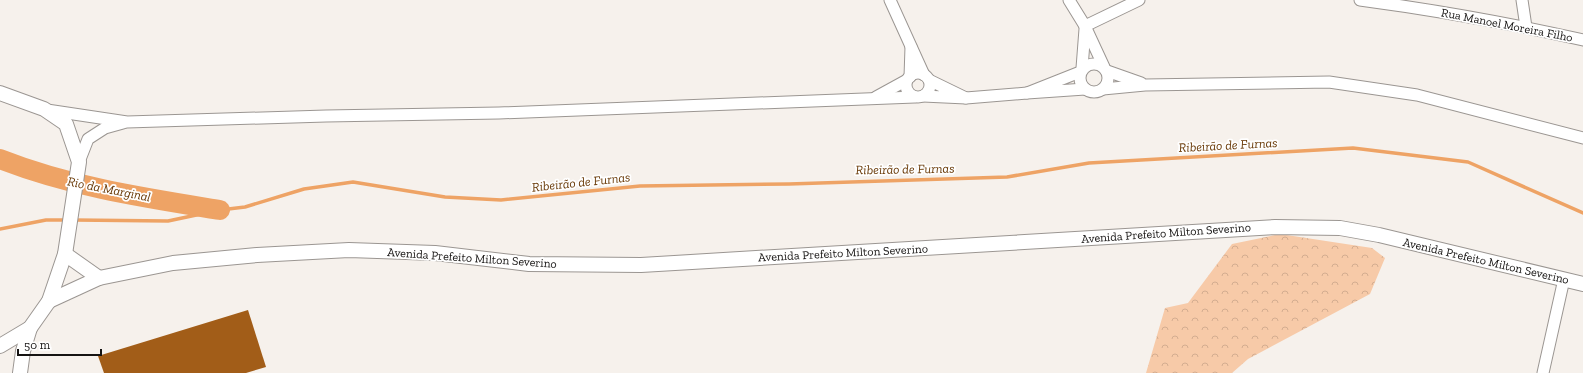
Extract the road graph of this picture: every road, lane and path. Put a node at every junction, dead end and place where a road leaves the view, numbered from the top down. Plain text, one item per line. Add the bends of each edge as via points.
1 (890, 0) edge
2 (1069, 0) edge
3 (1139, 0) edge
4 (1360, 0) edge
5 (1522, 0) edge
6 (1417, 4) edge
7 (1085, 26) junction
8 (1526, 27) junction
9 (1583, 40) edge
10 (911, 45) junction
11 (1105, 69) junction
12 (1081, 70) junction
13 (927, 77) junction
14 (908, 79) junction
15 (1145, 85) junction
16 (1085, 89) junction
17 (1103, 89) junction
18 (0, 93) edge
19 (1027, 93) junction
20 (919, 96) junction
21 (966, 98) junction
22 (872, 99) junction
23 (44, 109) junction
24 (127, 122) junction
25 (1583, 138) edge
26 (78, 162) junction
27 (65, 254) junction
28 (99, 278) junction
29 (1564, 279) junction
30 (1583, 284) edge
31 (49, 301) junction
32 (30, 328) junction
33 (0, 346) edge
34 (20, 373) edge
35 (1543, 373) edge

1 - 10 street
2 - 7 street
3 - 7 street
4 - 6 street, Rua Manoel Moreira Filho
5 - 8 street
6 - 8 street, Rua Manoel Moreira Filho
7 - 11 street
7 - 12 street
8 - 9 street, Rua Manoel Moreira Filho
10 - 13 street
10 - 14 street
11 - 12 street via 1096,63 1088,64
11 - 15 street
11 - 17 street via 1108,81
12 - 16 street via 1080,82
12 - 19 street
13 - 14 street via 917,73
13 - 20 street via 930,88
13 - 21 street
14 - 20 street via 907,88
14 - 22 street
15 - 17 street
15 - 25 street via 1329,82 1417,95
16 - 17 street via 1094,92
16 - 19 street
18 - 23 main road
19 - 21 street
20 - 21 street
20 - 22 street
22 - 24 street via 499,113
23 - 24 street
23 - 26 main road via 66,124
24 - 26 street via 105,128 88,139
26 - 27 main road
27 - 28 main road
27 - 31 main road
28 - 29 main road, Avenida Prefeito Milton Severino via 173,263 349,250 435,253 529,264 641,265 1275,227 1340,228 1379,235
28 - 31 main road, Avenida Prefeito Milton Severino
29 - 30 main road, Avenida Prefeito Milton Severino
29 - 35 street
31 - 32 main road
32 - 33 main road
32 - 34 main road

